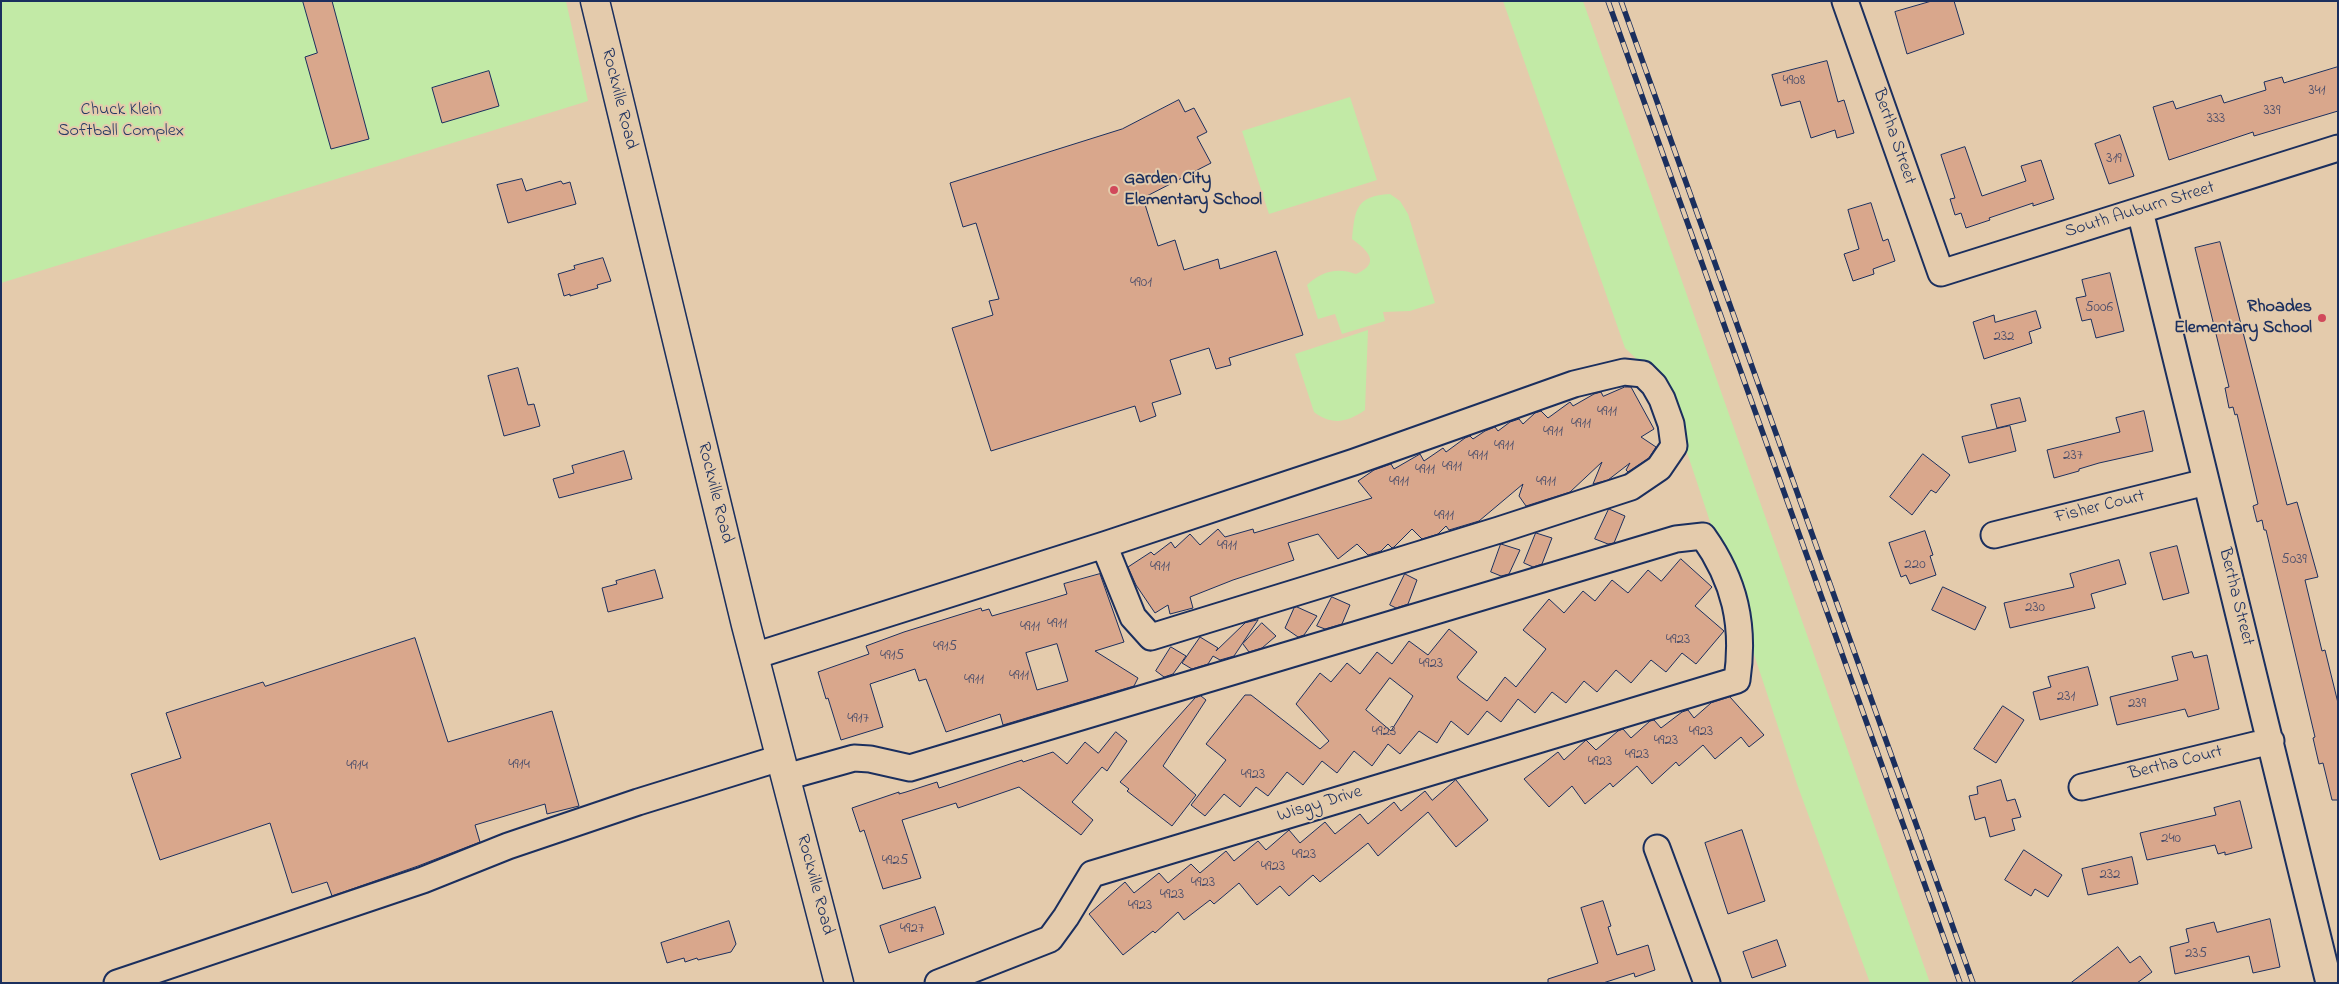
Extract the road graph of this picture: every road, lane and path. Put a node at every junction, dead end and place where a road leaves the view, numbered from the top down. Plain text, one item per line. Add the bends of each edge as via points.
1 (595, 1) edge
2 (1845, 1) edge
3 (2338, 148) edge
4 (2140, 211) junction
5 (1941, 273) joint
6 (2206, 482) junction
7 (1994, 535) dead end
8 (1104, 545) junction
9 (754, 656) junction
10 (2271, 741) junction
11 (783, 767) junction
12 (2082, 787) dead end
13 (1657, 848) dead end
14 (117, 983) edge
15 (839, 983) edge
16 (938, 983) edge
17 (1706, 983) edge
18 (2329, 983) edge

1 - 9 main road, Rockville Road
2 - 5 street, Bertha Street
3 - 4 street, South Auburn Street
4 - 5 street, South Auburn Street
4 - 6 street, Bertha Street
6 - 7 street, Fisher Court
6 - 10 street, Bertha Street
8 - 8 street via 1574,384 1624,372 1643,374 1654,385 1672,424 1674,446 1659,468 1631,487 1151,637 1132,616
8 - 9 street
9 - 11 main road, Rockville Road
10 - 12 street, Bertha Court
10 - 18 street, Bertha Street
11 - 14 street via 638,802 508,846 423,880
11 - 15 main road, Rockville Road
11 - 16 street, Wisgy Drive via 854,758 910,768 1676,538 1703,536 1718,557 1733,596 1741,630 1737,680 1092,874 1050,940
13 - 17 street

